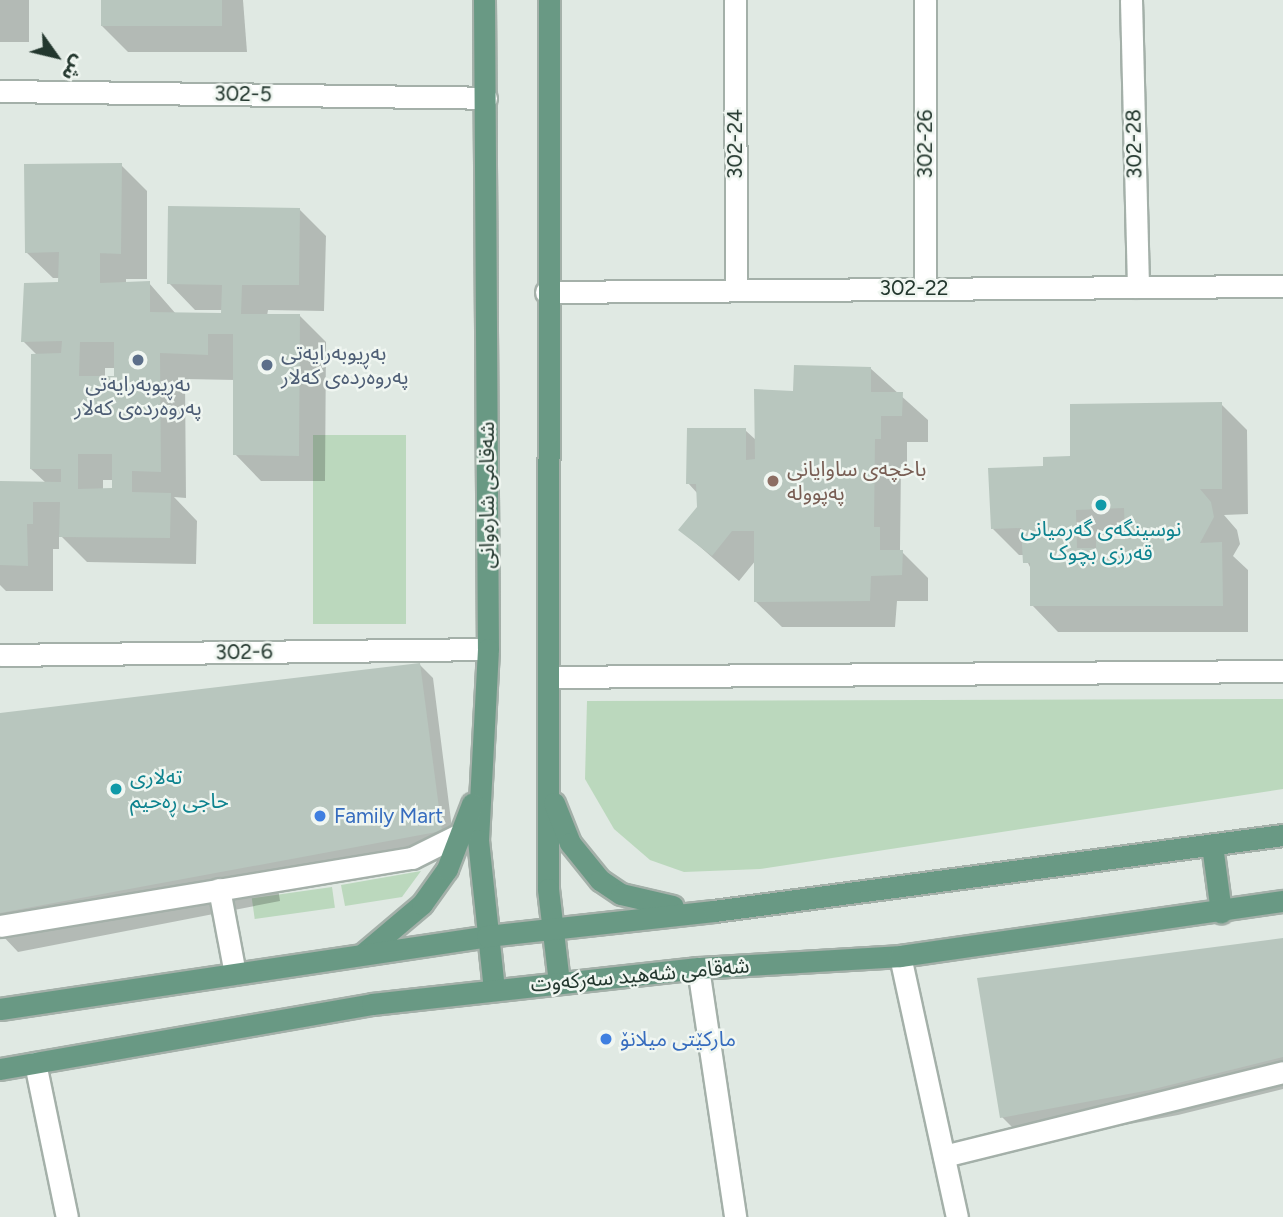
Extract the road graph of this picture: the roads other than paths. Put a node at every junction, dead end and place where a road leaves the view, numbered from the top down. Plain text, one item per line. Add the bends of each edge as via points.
1 (484, 0) edge
2 (549, 0) edge
3 (735, 0) edge
4 (925, 0) edge
5 (1131, 0) edge
6 (0, 91) edge
7 (486, 97) junction
8 (1283, 286) edge
9 (1138, 287) junction
10 (925, 288) junction
11 (736, 289) junction
12 (546, 292) junction
13 (488, 649) junction
14 (0, 655) edge
15 (1283, 671) edge
16 (548, 677) junction
17 (483, 769) junction
18 (550, 792) junction
19 (464, 832) junction
20 (1283, 835) edge
21 (1212, 845) junction
22 (219, 890) junction
23 (1283, 901) edge
24 (714, 911) junction
25 (1221, 912) junction
26 (0, 926) edge
27 (552, 929) junction
28 (487, 936) junction
29 (362, 955) junction
30 (900, 956) junction
31 (698, 968) junction
32 (235, 974) junction
33 (559, 982) junction
34 (494, 989) junction
35 (0, 1009) edge
36 (35, 1063) junction
37 (0, 1069) edge
38 (1283, 1072) edge
39 (944, 1156) junction
40 (67, 1217) edge
41 (735, 1217) edge
42 (957, 1217) edge

1 - 7 main road, شەقامی شارەوانی
2 - 12 main road
3 - 11 street, 302-24
4 - 10 street, 302-26
5 - 9 street, 302-28
6 - 7 street, 302-5
7 - 13 main road, شەقامی شارەوانی
8 - 9 street, 302-22
9 - 10 street, 302-22
10 - 11 street, 302-22
11 - 12 street, 302-22
12 - 16 main road
13 - 14 street, 302-6
13 - 17 main road, شەقامی شارەوانی
15 - 16 street
16 - 18 main road
17 - 19 main road
17 - 28 main road, شەقامی شارەوانی via 478,840
18 - 24 main road via 570,843 600,880 645,902
18 - 27 main road
19 - 22 street via 412,858
19 - 29 main road via 447,869 422,904
20 - 21 main road
21 - 24 main road
21 - 25 main road
22 - 26 street
22 - 32 street
23 - 25 main road, شەقامی شەهید سەرکەوت
24 - 27 main road
25 - 30 main road, شەقامی شەهید سەرکەوت
27 - 28 main road
27 - 33 main road
28 - 29 main road
28 - 34 main road, شەقامی شارەوانی
29 - 32 main road
30 - 31 main road, شەقامی شەهید سەرکەوت
30 - 39 street
31 - 33 main road, شەقامی شەهید سەرکەوت
31 - 41 street
32 - 35 main road
33 - 34 main road, شەقامی شەهید سەرکەوت
34 - 36 main road, شەقامی شەهید سەرکەوت via 372,1004
36 - 37 main road, شەقامی شەهید سەرکەوت
36 - 40 street
38 - 39 street
39 - 42 street

